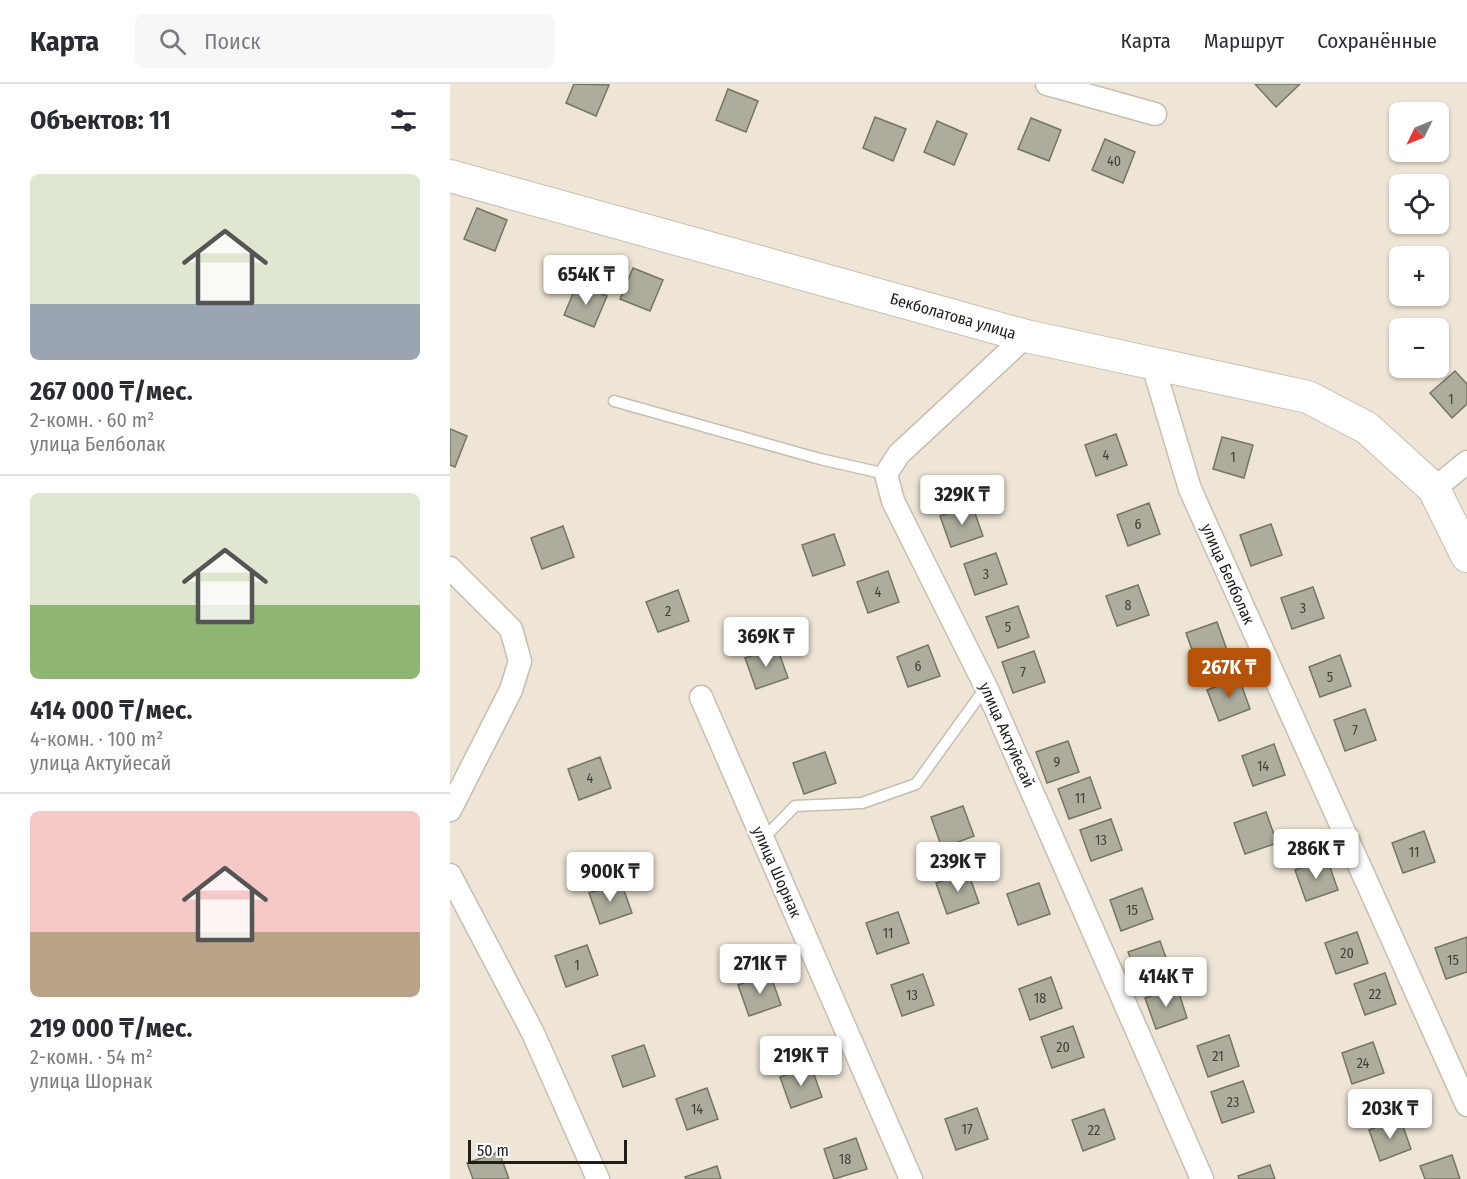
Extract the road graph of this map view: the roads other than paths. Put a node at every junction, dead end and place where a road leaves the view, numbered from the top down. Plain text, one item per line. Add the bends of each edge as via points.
1 (1047, 84) edge
2 (1155, 114) dead end
3 (450, 176) edge
4 (1026, 336) junction
5 (1153, 365) junction
6 (614, 400) dead end
7 (1467, 462) edge
8 (886, 474) junction
9 (1434, 489) junction
10 (1467, 556) edge
11 (450, 568) edge
12 (986, 687) junction
13 (701, 697) dead end
14 (450, 810) edge
15 (763, 839) junction
16 (450, 875) edge
17 (1467, 1105) edge
18 (598, 1179) edge
19 (911, 1179) edge
20 (1202, 1179) edge

1 - 2 street
3 - 4 street, Бекболатова улица
4 - 5 street, Бекболатова улица
4 - 8 street via 899,454
5 - 9 street, Бекболатова улица via 1308,397 1367,428
5 - 17 street, улица Белболак via 1190,489
6 - 8 lane
7 - 9 street
8 - 12 street, улица Актуйесай via 893,501
9 - 10 street
11 - 14 street via 511,629 520,660 511,690
12 - 15 lane via 916,784 862,803 795,806
12 - 20 street, улица Актуйесай
13 - 15 street, улица Шорнак
15 - 19 street, улица Шорнак
16 - 18 street via 533,1033

